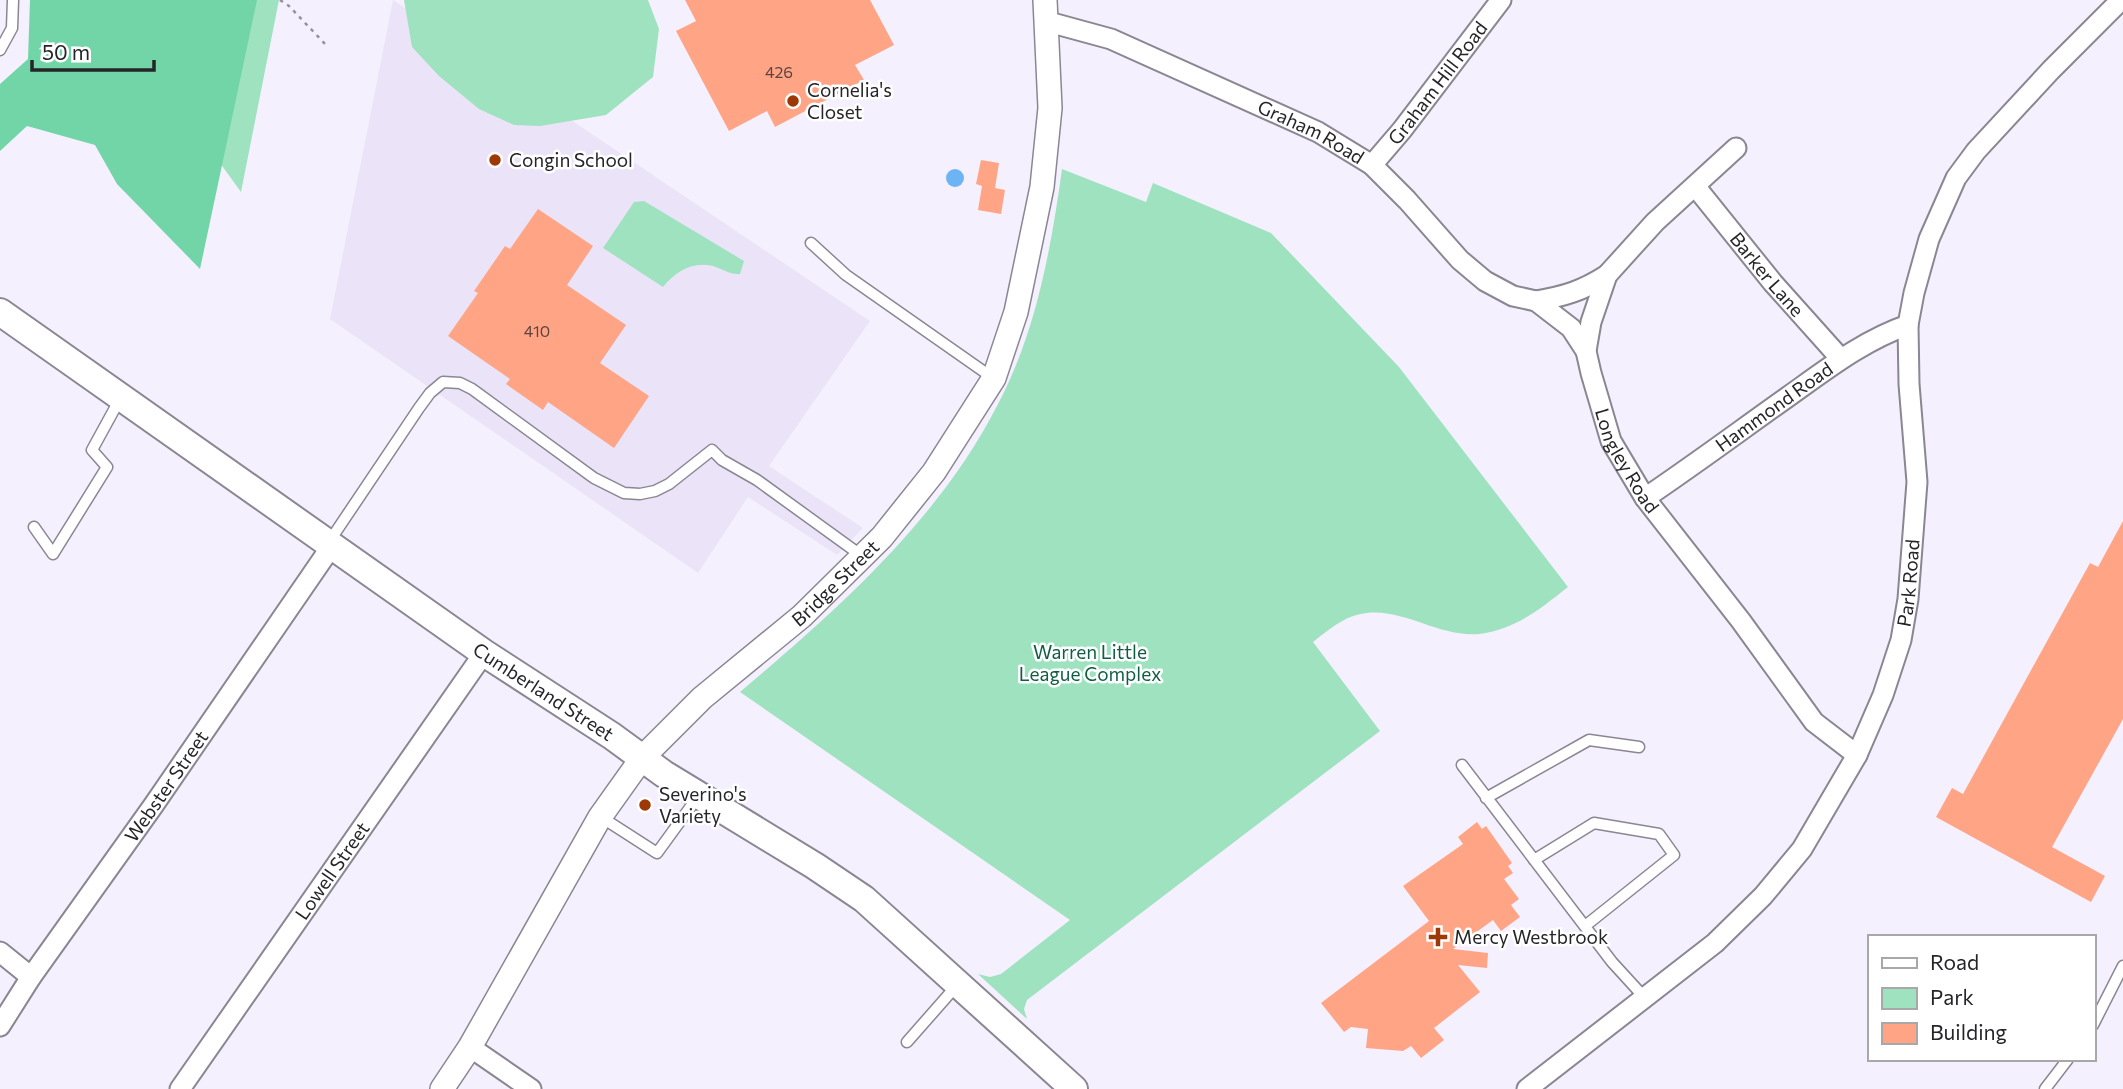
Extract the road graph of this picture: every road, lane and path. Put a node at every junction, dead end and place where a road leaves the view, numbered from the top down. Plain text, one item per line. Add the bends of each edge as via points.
1 (13, 0) edge
2 (280, 0) edge
3 (1501, 0) edge
4 (2121, 0) edge
5 (1045, 10) edge
6 (327, 46) dead end
7 (0, 50) edge
8 (1736, 148) dead end
9 (1371, 165) junction
10 (1695, 186) junction
11 (811, 243) dead end
12 (1607, 275) junction
13 (1536, 301) junction
14 (0, 312) edge
15 (1908, 325) junction
16 (1587, 351) junction
17 (1841, 359) junction
18 (994, 378) junction
19 (121, 397) junction
20 (1645, 498) junction
21 (34, 527) dead end
22 (331, 543) junction
23 (862, 556) junction
24 (484, 653) junction
25 (1639, 747) dead end
26 (1857, 755) junction
27 (642, 758) junction
28 (1462, 765) dead end
29 (699, 795) junction
30 (1486, 798) junction
31 (600, 817) junction
32 (1534, 860) junction
33 (1585, 926) junction
34 (0, 952) edge
35 (2123, 965) edge
36 (31, 977) junction
37 (958, 983) junction
38 (1644, 997) junction
39 (2095, 1021) edge
40 (0, 1026) edge
41 (906, 1042) dead end
42 (470, 1046) junction
43 (2066, 1061) edge
44 (180, 1089) edge
45 (442, 1089) edge
46 (531, 1089) edge
47 (1074, 1089) edge
48 (1527, 1089) edge
49 (2045, 1089) edge

1 - 7 lane via 12,28
2 - 6 path
3 - 9 street, Graham Hill Road
4 - 15 street, Park Road via 2032,90 1956,178 1929,239
5 - 9 street, Graham Road via 1264,106
5 - 18 street, Bridge Street via 1050,108 1042,187 1016,312
8 - 10 street, Longley Road
9 - 13 street, Graham Road via 1476,274 1513,296
10 - 12 street, Longley Road
10 - 17 street, Barker Lane
11 - 18 lane via 846,275
12 - 13 street, Graham Road via 1570,295
12 - 16 street, Longley Road via 1591,322
13 - 16 street, Graham Road via 1571,328
14 - 19 main road, Cumberland Street
15 - 17 street, Hammond Road
15 - 26 street, Park Road via 1917,482 1908,599 1901,640
16 - 20 street, Longley Road via 1611,441
17 - 20 street, Hammond Road
18 - 23 street, Bridge Street via 934,472
19 - 21 lane via 92,450 107,467 53,554
19 - 22 main road, Cumberland Street
20 - 26 street, Longley Road via 1814,722
22 - 23 lane via 419,408 443,382 460,383 472,390 594,478 624,493 647,493 669,484 712,450
22 - 24 main road, Cumberland Street
22 - 36 street, Webster Street
23 - 27 street, Bridge Street via 802,616 702,698
24 - 27 main road, Cumberland Street
24 - 44 street, Lowell Street
25 - 30 lane via 1589,740
26 - 38 street, Park Road via 1802,849 1763,896 1715,943
27 - 29 main road, Cumberland Street
27 - 31 street, Bridge Street
28 - 30 lane
29 - 31 lane via 657,853
29 - 37 main road, Cumberland Street via 864,899
30 - 32 lane
31 - 42 street, Bridge Street
32 - 33 lane
32 - 33 lane via 1594,822 1659,834 1674,855
33 - 38 lane
34 - 36 street
35 - 39 lane
36 - 40 street, Webster Street
37 - 41 lane
37 - 47 main road, Cumberland Street
38 - 48 street, Park Road
42 - 45 street, Bridge Street
42 - 46 street
43 - 49 lane

